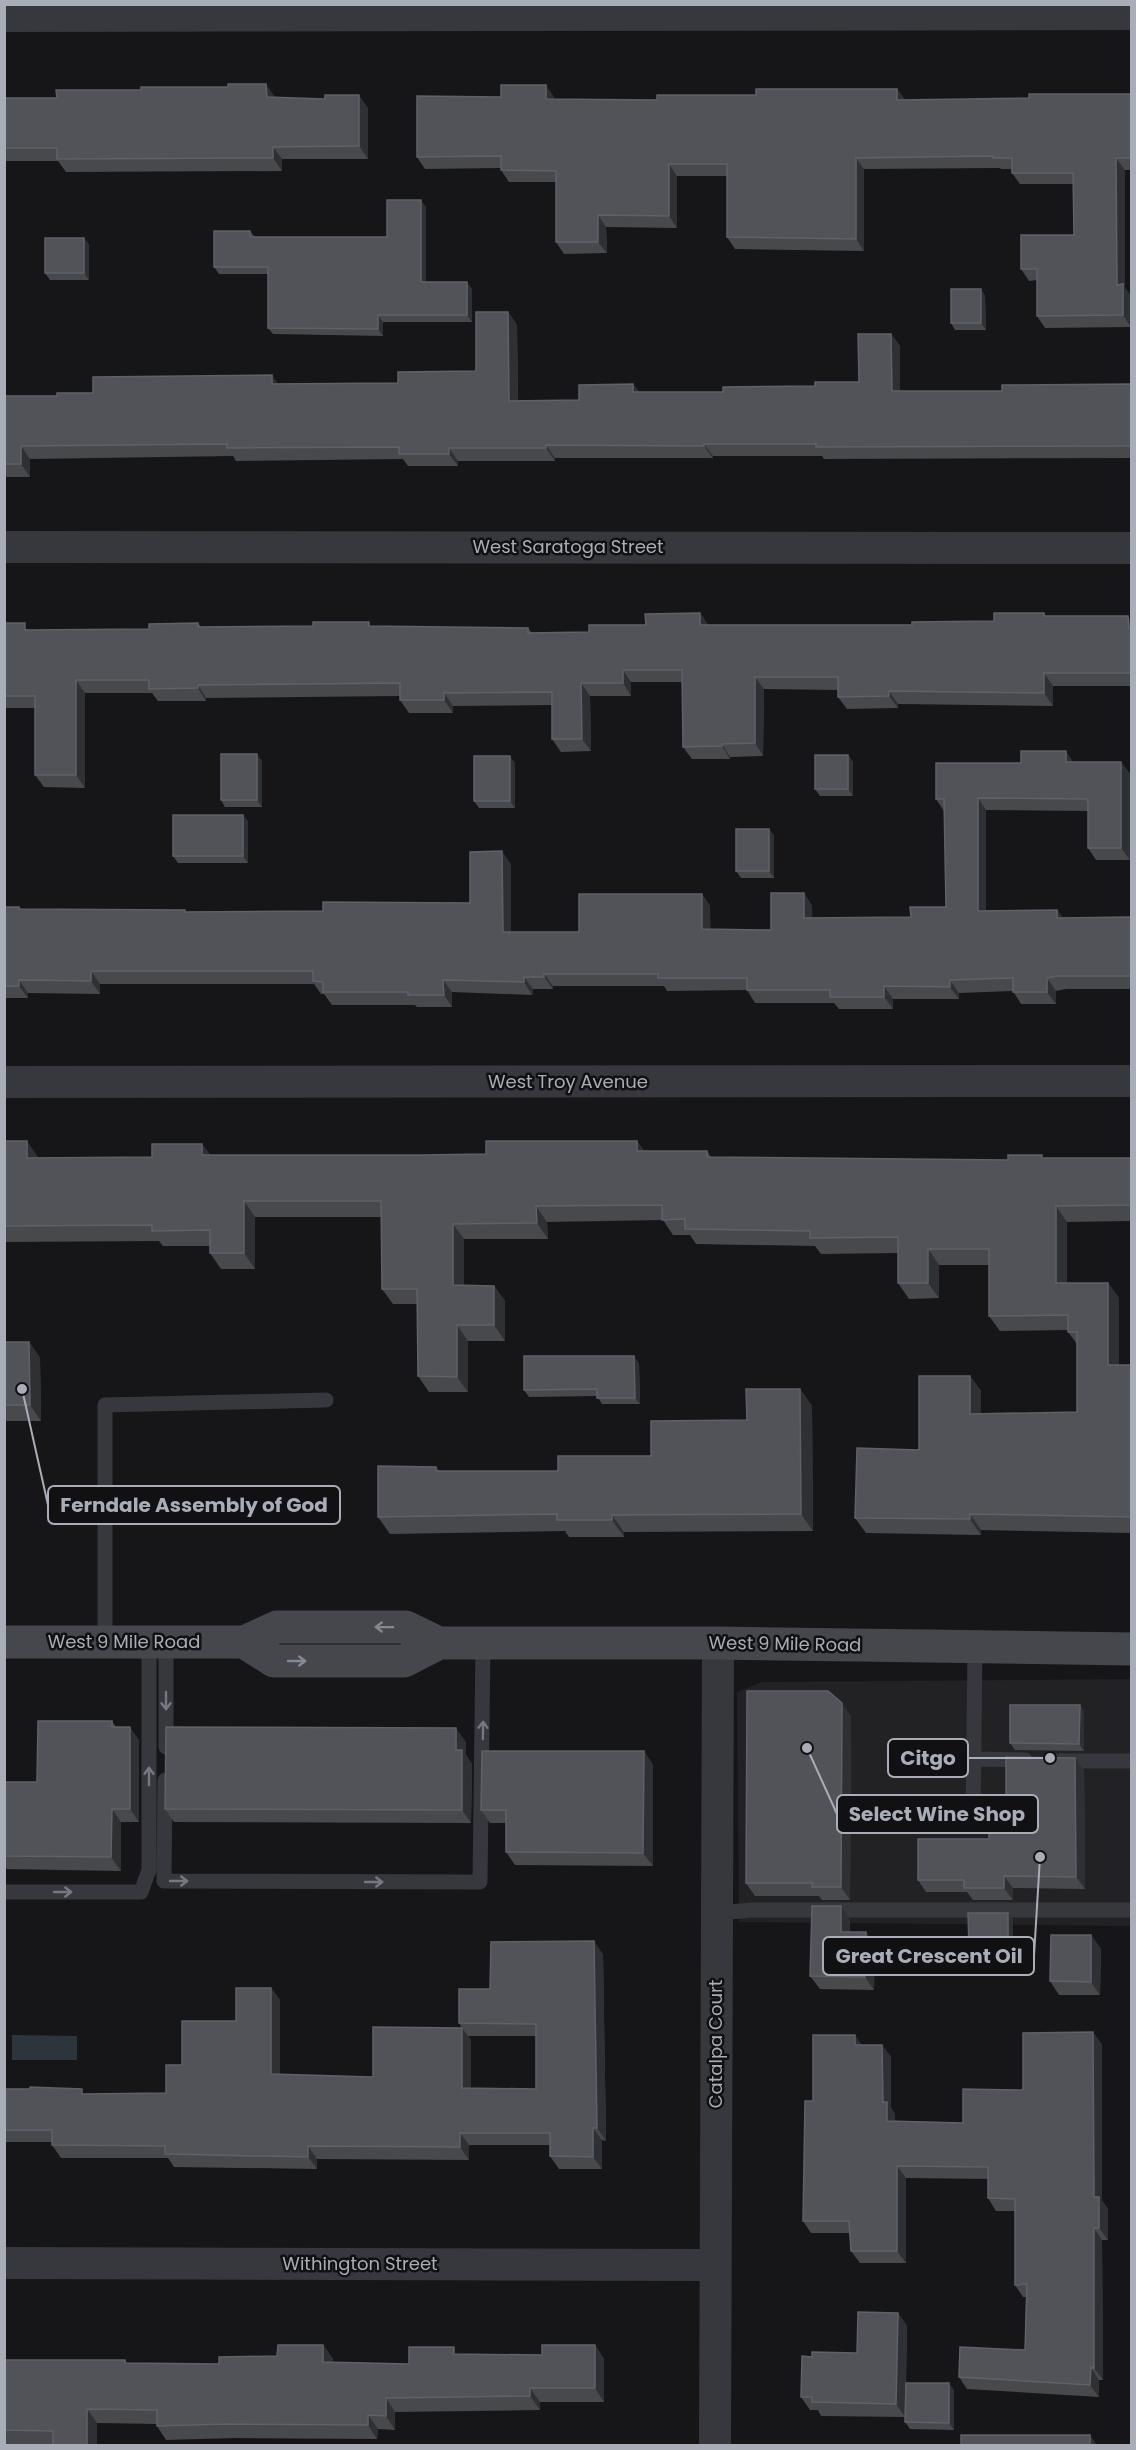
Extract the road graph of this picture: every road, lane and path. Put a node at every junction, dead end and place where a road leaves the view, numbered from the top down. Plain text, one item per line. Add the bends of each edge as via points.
1 (1131, 14) edge
2 (4, 16) edge
3 (4, 547) edge
4 (1131, 548) edge
5 (4, 1082) edge
6 (1131, 1082) edge
7 (326, 1400) dead end
8 (4, 1642) edge
9 (105, 1642) junction
10 (158, 1642) junction
11 (483, 1643) junction
12 (718, 1643) junction
13 (975, 1647) junction
14 (1131, 1648) edge
15 (974, 1759) junction
16 (1131, 1761) edge
17 (973, 1821) dead end
18 (4, 1892) edge
19 (1131, 1910) edge
20 (717, 1913) junction
21 (4, 2263) edge
22 (715, 2265) junction
23 (715, 2445) edge

1 - 2 street
3 - 4 street, West Saratoga Street
5 - 6 street, West Troy Avenue
7 - 9 lane via 105,1405
8 - 9 main road, West 9 Mile Road
9 - 10 main road, West 9 Mile Road
10 - 11 main road, West 9 Mile Road via 244,1642 277,1627 311,1627 406,1628 439,1643
10 -> 11 lane via 164,1881 480,1882
18 -> 10 lane via 141,1892 149,1870
11 - 12 main road, West 9 Mile Road
12 - 13 main road, West 9 Mile Road
12 - 20 street, Catalpa Court
13 - 14 main road, West 9 Mile Road
13 - 15 lane
15 - 16 lane
15 - 17 lane
19 - 20 lane
20 - 22 street, Catalpa Court
21 - 22 street, Withington Street
22 - 23 street, Catalpa Court

